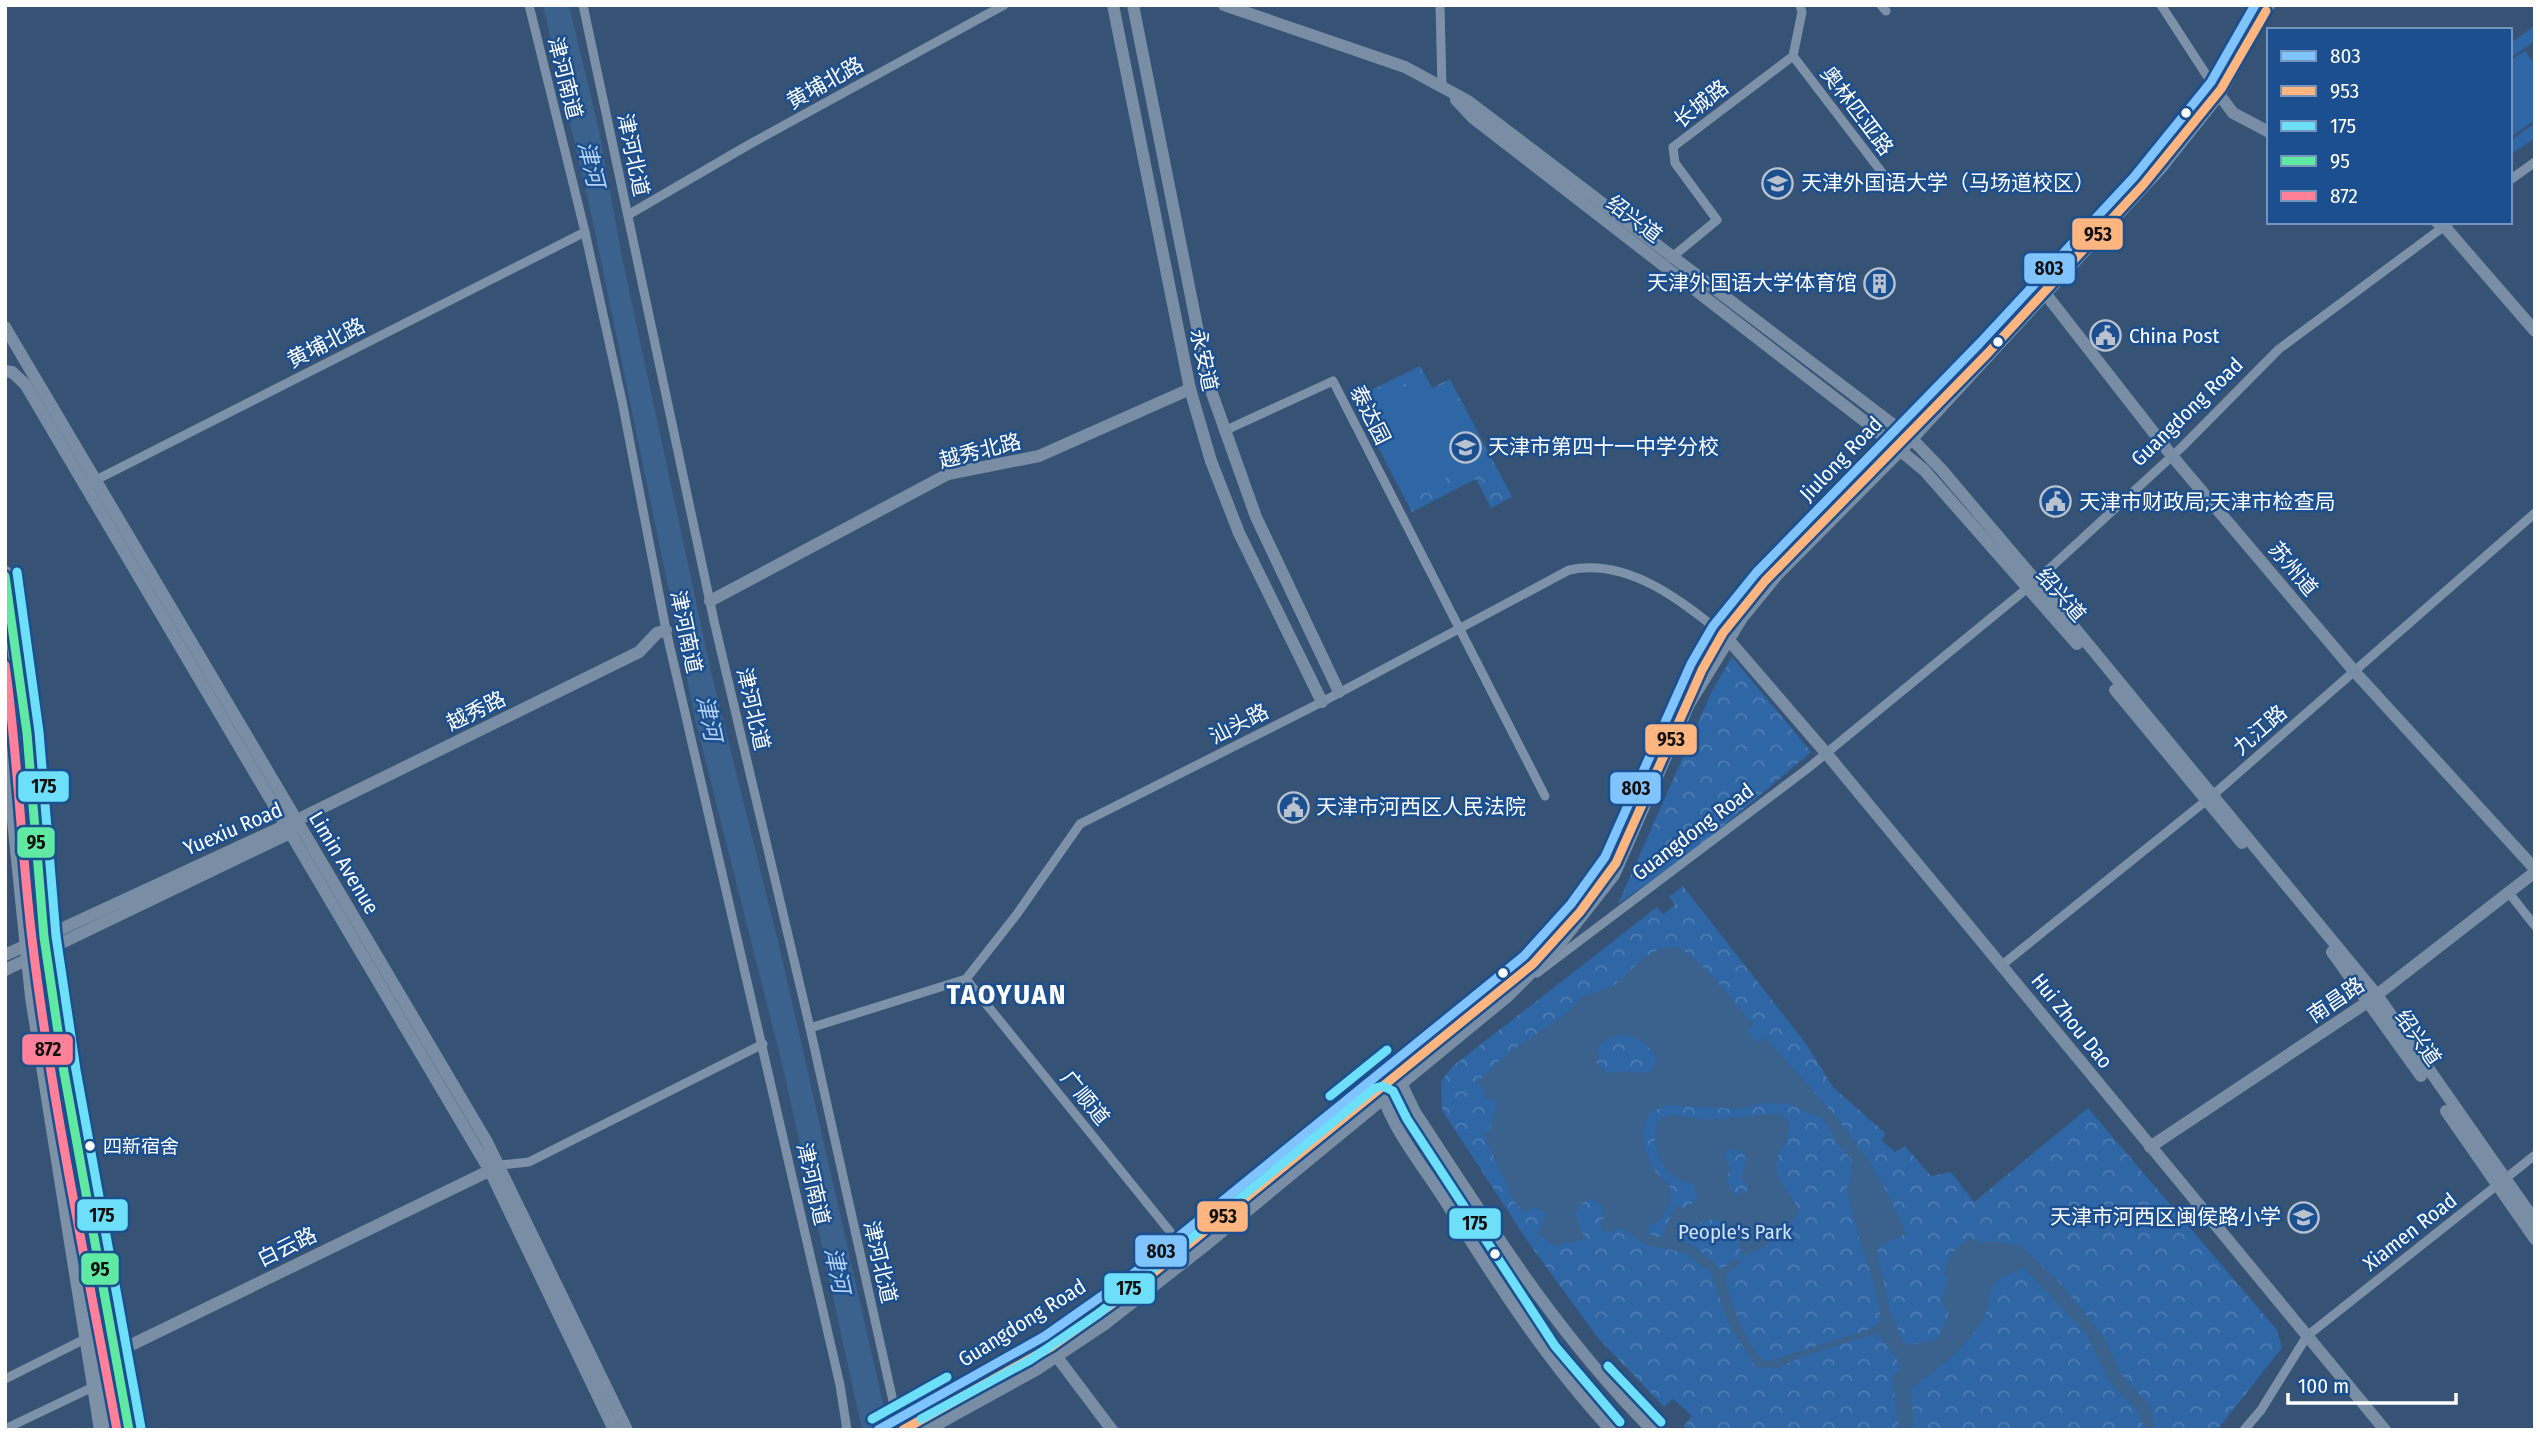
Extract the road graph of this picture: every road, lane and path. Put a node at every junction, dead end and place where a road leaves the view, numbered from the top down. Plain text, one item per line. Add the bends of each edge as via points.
1 (528, 5) edge
2 (583, 5) edge
3 (1004, 5) edge
4 (1113, 5) edge
5 (1133, 5) edge
6 (1224, 5) edge
7 (1440, 5) edge
8 (1800, 5) edge
9 (2161, 5) edge
10 (2255, 5) edge
11 (2269, 5) edge
12 (1793, 56) junction
13 (2211, 82) junction
14 (1443, 88) junction
15 (2219, 94) junction
16 (2267, 131) edge
17 (2535, 162) edge
18 (2512, 179) edge
19 (1893, 187) dead end
20 (628, 215) junction
21 (2444, 224) edge
22 (585, 232) junction
23 (1671, 258) junction
24 (2036, 282) junction
25 (2046, 295) junction
26 (5, 327) edge
27 (2535, 331) edge
28 (5, 371) edge
29 (1190, 388) junction
30 (1898, 428) junction
31 (1224, 431) junction
32 (1887, 439) junction
33 (1912, 439) junction
34 (1901, 450) junction
35 (2172, 456) junction
36 (89, 483) junction
37 (2535, 513) edge
38 (5, 574) edge
39 (2032, 584) junction
40 (710, 601) junction
41 (1713, 626) junction
42 (1460, 628) junction
43 (671, 630) junction
44 (1727, 638) junction
45 (2354, 671) junction
46 (1339, 692) junction
47 (1322, 702) junction
48 (5, 722) edge
49 (1826, 753) junction
50 (1545, 796) dead end
51 (2209, 798) junction
52 (291, 826) junction
53 (2535, 871) edge
54 (2509, 893) junction
55 (2535, 926) edge
56 (45, 944) junction
57 (27, 952) junction
58 (5, 955) edge
59 (2002, 965) junction
60 (5, 970) edge
61 (1505, 973) joint
62 (966, 979) junction
63 (1508, 996) junction
64 (2373, 998) junction
65 (810, 1028) junction
66 (763, 1044) junction
67 (1395, 1059) junction
68 (1377, 1075) junction
69 (1401, 1083) junction
70 (1383, 1098) junction
71 (2150, 1147) junction
72 (2535, 1156) edge
73 (495, 1168) junction
74 (2500, 1182) junction
75 (2535, 1222) edge
76 (1176, 1239) junction
77 (2535, 1239) edge
78 (1045, 1336) junction
79 (2307, 1336) junction
80 (87, 1338) junction
81 (115, 1352) junction
82 (1057, 1357) junction
83 (92, 1364) junction
84 (5, 1379) edge
85 (95, 1386) junction
86 (897, 1419) junction
87 (5, 1429) edge
88 (102, 1430) edge
89 (129, 1430) edge
90 (614, 1430) edge
91 (627, 1430) edge
92 (847, 1430) edge
93 (878, 1430) edge
94 (928, 1430) edge
95 (1112, 1430) edge
96 (1611, 1430) edge
97 (1652, 1430) edge
98 (2244, 1430) edge
99 (2385, 1430) edge

1 - 22 street, 津河南道
2 - 20 street, 津河北道
3 - 20 street, 黄埔北路
4 - 29 street, 永安道
5 - 31 street, 永安道 via 1204,362
6 - 14 street, 绍兴道 via 1405,67
7 - 14 street
8 - 12 street
9 - 13 street
10 - 13 street, Jiulong Road
11 - 15 street, Jiulong Road
12 - 19 street, 奥林匹亚路
12 - 23 street, 长城路 via 1673,147 1675,163 1717,220
13 - 15 street
13 - 24 street, Jiulong Road via 2134,177
14 - 23 street, 绍兴道 via 1486,114
14 - 32 street, 绍兴道 via 1473,118
15 - 16 street via 2233,113
15 - 25 street, Jiulong Road via 2161,168
17 - 18 street
20 - 40 street, 津河北道
21 - 27 street
21 - 35 street, Guangdong Road via 2279,349
22 - 36 street, 黄埔北路
22 - 43 street, 津河南道
23 - 30 street, 绍兴道
24 - 25 street, 苏州道
24 - 30 street, Jiulong Road
25 - 33 street, Jiulong Road
25 - 35 street, 苏州道
26 - 36 street, Limin Avenue
28 - 36 street, Limin Avenue via 25,384
29 - 40 street, 越秀北路 via 1039,456 948,474
29 - 47 street, 永安道 via 1239,533
30 - 32 street, Jiulong Road
30 - 33 street, 绍兴道
31 - 42 street, 泰达园 via 1333,381
31 - 46 street, 永安道 via 1282,576
32 - 34 street, 绍兴道
32 - 41 street, Jiulong Road via 1756,573
33 - 34 street, Jiulong Road
33 - 39 street, 绍兴道
34 - 39 street, 绍兴道
34 - 44 street, Jiulong Road via 1778,574
35 - 39 street, Guangdong Road
35 - 45 street, 苏州道
36 - 52 street, Limin Avenue
37 - 45 street, 九江路
38 - 56 highway via 27,733
39 - 49 street, Guangdong Road
39 - 51 street, 绍兴道
40 - 65 street, 津河北道
41 - 42 street, 汕头路 via 1633,576 1601,566 1569,570
41 - 44 street, 汕头路
41 - 61 street, Jiulong Road via 1673,700 1605,857 1556,922
42 - 46 street, 汕头路
42 - 50 street, 泰达园
43 - 52 street, 越秀路 via 657,633 639,652
43 - 66 street, 津河南道
44 - 49 street, Hui Zhou Dao
44 - 63 street, Jiulong Road via 1689,704 1614,875 1559,945
45 - 51 street, 九江路
45 - 53 street, 苏州道
46 - 47 street, 汕头路
47 - 62 street, 汕头路 via 1080,824
48 - 57 highway
49 - 59 street, Hui Zhou Dao
49 - 63 street, Guangdong Road
51 - 59 street, 九江路
51 - 64 street, 绍兴道
52 - 56 street, Yuexiu Road
52 - 73 street, Limin Avenue
53 - 54 street, 南昌路
54 - 55 street
54 - 64 street, 南昌路
56 - 57 street, Yuexiu Road
56 - 81 highway
57 - 58 street, Yuexiu Road
57 - 60 street, Yuexiu Road
57 - 80 highway
59 - 71 street, Hui Zhou Dao
61 - 67 street, Guangdong Road
62 - 65 street
62 - 76 street, 广顺道
63 - 69 street, Guangdong Road
64 - 71 street, 南昌路
64 - 74 street, 绍兴道
65 - 86 street, 津河北道
66 - 73 street via 529,1162
66 - 92 street, 津河南道
67 - 68 street, Guangdong Road
67 - 69 street
68 - 70 street
68 - 76 street, Guangdong Road
69 - 70 street, Guangdong Road
69 - 97 street via 1415,1112 1543,1306
70 - 82 street, Guangdong Road via 1153,1289
70 - 96 street via 1396,1125 1545,1353
71 - 79 street, Hui Zhou Dao
72 - 74 street, Xiamen Road
73 - 81 street, 白云路
73 - 90 street, Limin Avenue
73 - 91 street, Limin Avenue
74 - 75 street, 绍兴道
74 - 77 street, 绍兴道
74 - 79 street, Xiamen Road
76 - 78 street, Guangdong Road
78 - 82 street
78 - 86 street, Guangdong Road
79 - 98 street, Xiamen Road
79 - 99 street, Hui Zhou Dao
80 - 83 highway
80 - 84 street
81 - 83 street, 白云路
81 - 89 highway
82 - 94 street, Guangdong Road
82 - 95 street
83 - 85 highway
85 - 87 street
85 - 88 highway
86 - 93 street, Guangdong Road

